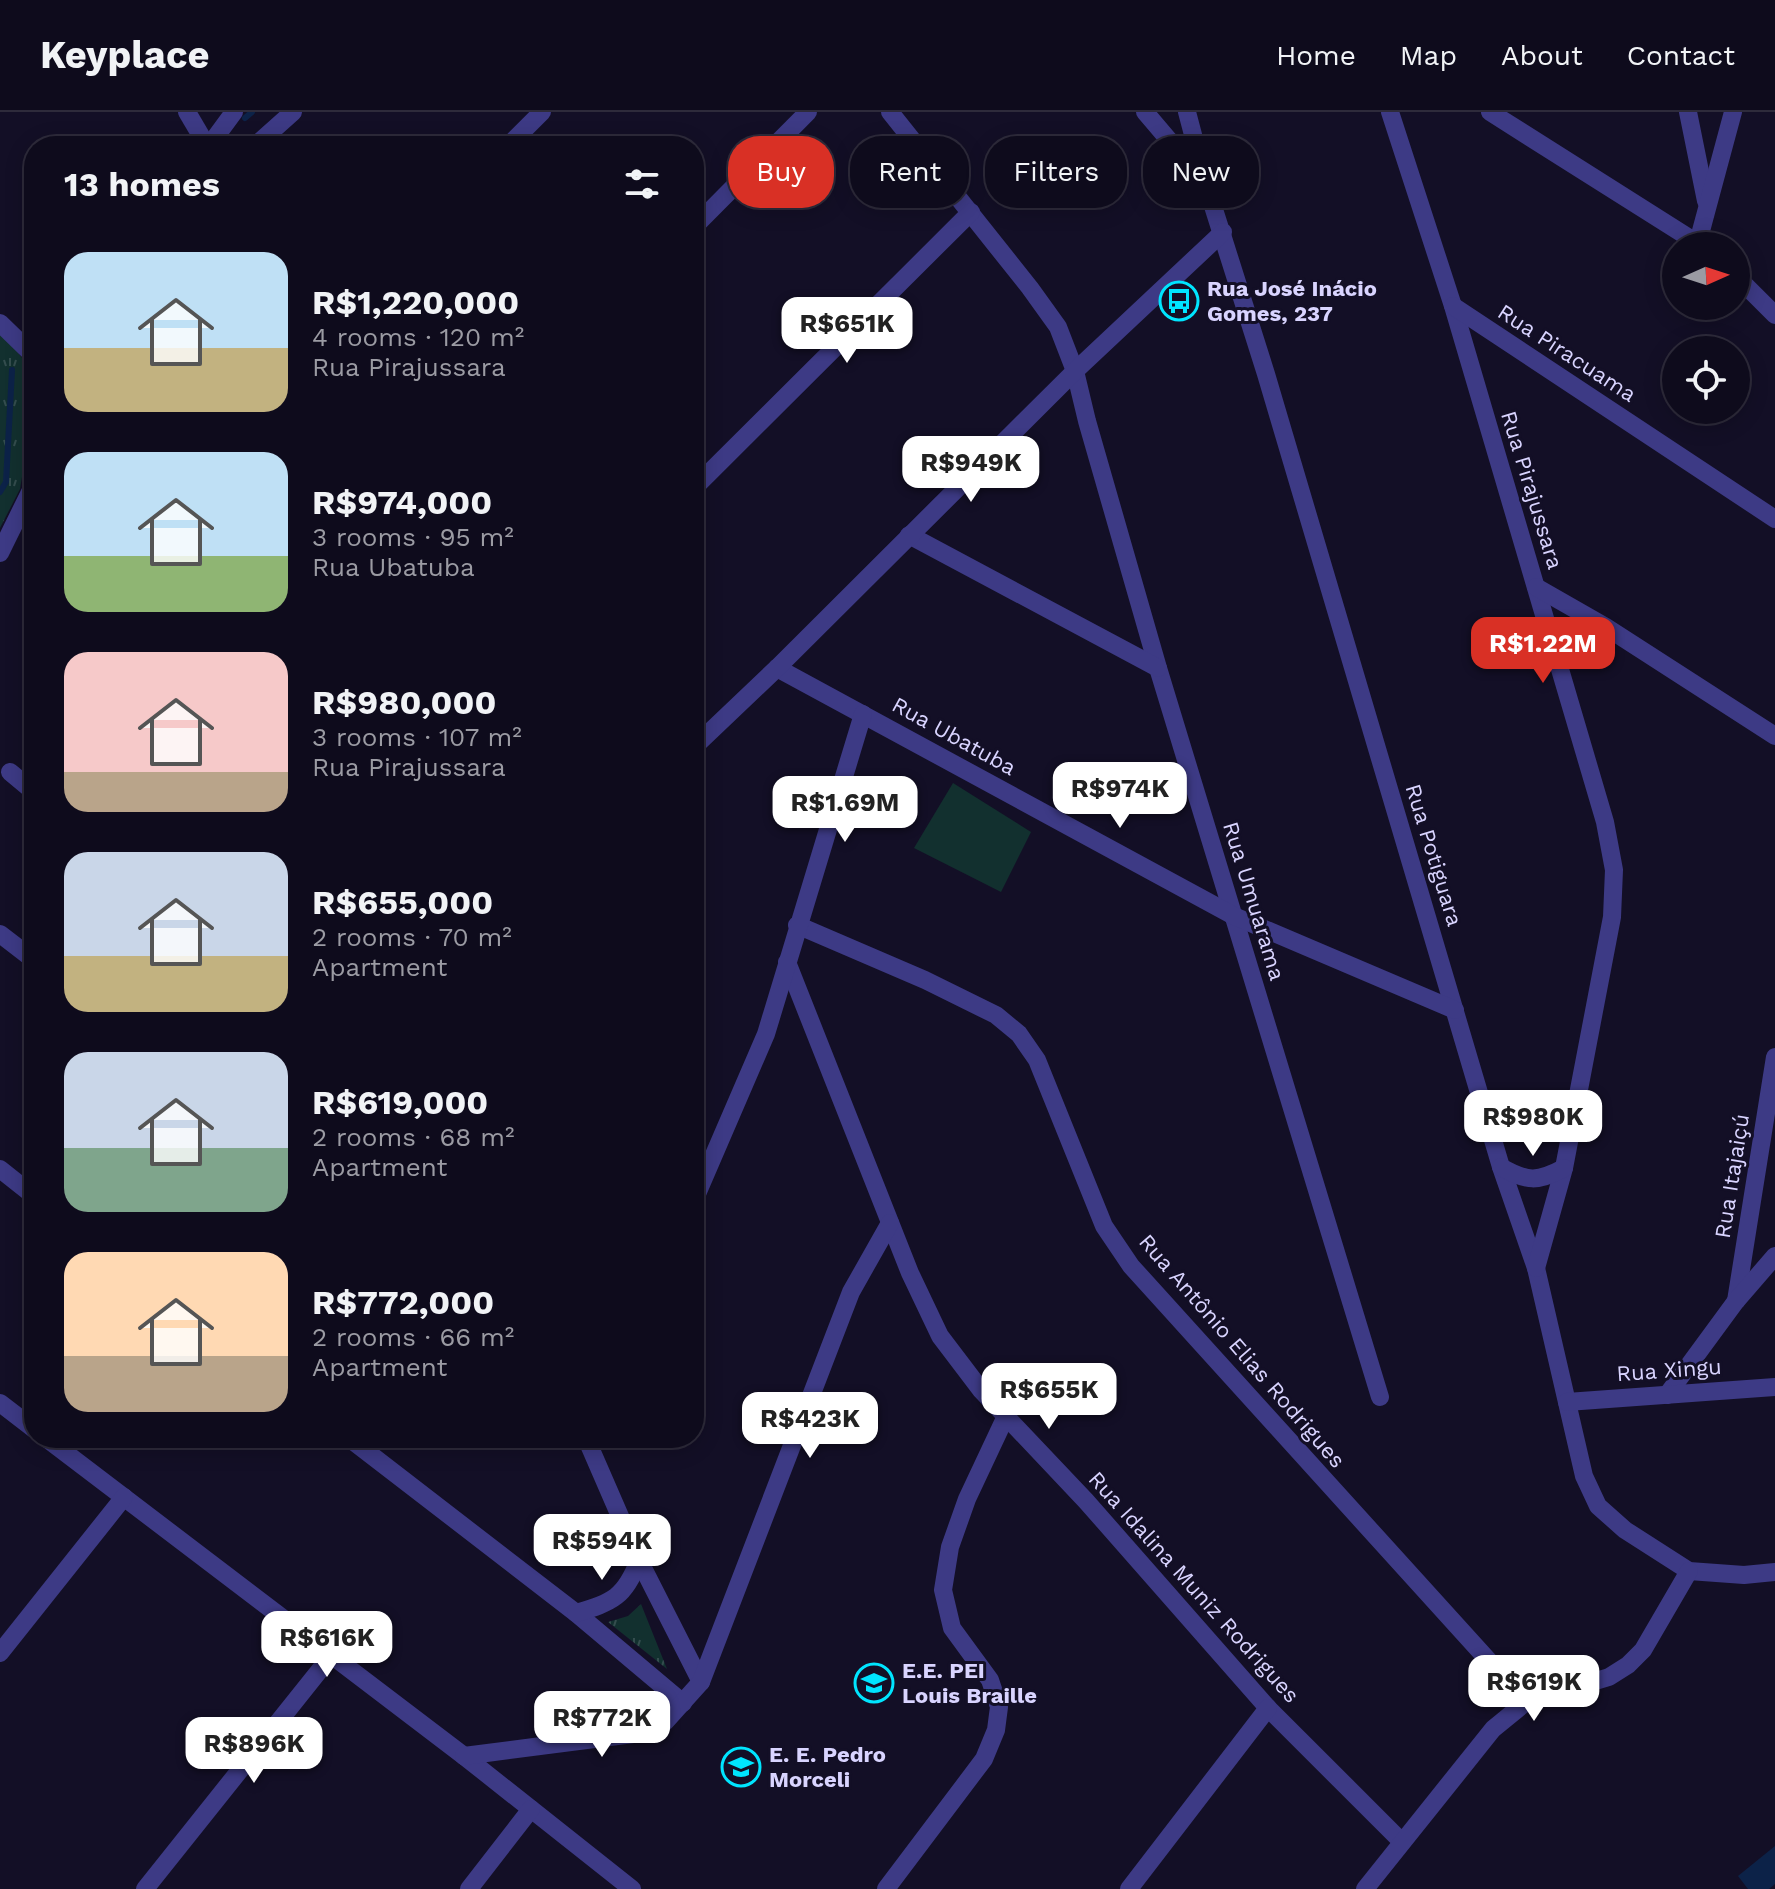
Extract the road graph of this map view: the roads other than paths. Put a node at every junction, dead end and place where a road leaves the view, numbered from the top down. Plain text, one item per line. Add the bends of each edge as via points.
1 (187, 112) edge
2 (234, 112) edge
3 (293, 112) edge
4 (808, 112) edge
5 (890, 112) edge
6 (1145, 112) edge
7 (1187, 112) edge
8 (1390, 112) edge
9 (1490, 112) edge
10 (1690, 112) edge
11 (1733, 112) edge
12 (531, 116) edge
13 (202, 136) edge
14 (216, 136) edge
15 (266, 136) edge
16 (516, 136) edge
17 (1165, 136) edge
18 (1193, 136) edge
19 (1707, 207) junction
20 (1214, 208) edge
21 (971, 212) junction
22 (704, 217) edge
23 (1223, 232) junction
24 (1681, 232) edge
25 (1702, 232) edge
26 (1750, 290) edge
27 (1453, 306) junction
28 (1775, 315) edge
29 (0, 323) edge
30 (24, 346) edge
31 (1075, 371) junction
32 (704, 478) edge
33 (24, 504) edge
34 (1775, 519) edge
35 (909, 535) junction
36 (0, 553) edge
37 (1536, 587) junction
38 (777, 668) junction
39 (1158, 668) junction
40 (863, 714) junction
41 (1775, 736) edge
42 (704, 737) edge
43 (10, 772) dead end
44 (24, 784) edge
45 (1234, 916) junction
46 (797, 925) junction
47 (0, 934) edge
48 (24, 952) edge
49 (787, 962) junction
50 (1455, 1010) junction
51 (1775, 1057) edge
52 (1501, 1167) junction
53 (1564, 1168) junction
54 (0, 1169) edge
55 (704, 1178) edge
56 (24, 1188) edge
57 (890, 1223) junction
58 (1775, 1256) edge
59 (1536, 1268) junction
60 (1736, 1301) junction
61 (1775, 1387) edge
62 (1667, 1395) junction
63 (1380, 1397) dead end
64 (1567, 1402) junction
65 (0, 1403) edge
66 (1006, 1416) junction
67 (24, 1421) edge
68 (59, 1448) edge
69 (362, 1448) edge
70 (590, 1448) edge
71 (124, 1497) junction
72 (639, 1560) junction
73 (1689, 1571) junction
74 (1775, 1572) edge
75 (576, 1613) junction
76 (0, 1653) edge
77 (331, 1656) junction
78 (701, 1682) junction
79 (1526, 1702) junction
80 (683, 1703) junction
81 (1268, 1708) junction
82 (464, 1756) junction
83 (531, 1809) junction
84 (1402, 1842) junction
85 (145, 1889) edge
86 (469, 1889) edge
87 (632, 1889) edge
88 (886, 1889) edge
89 (1129, 1889) edge
90 (1365, 1889) edge

1 - 13 street
2 - 14 street
3 - 15 street
4 - 22 street
5 - 21 street, Rua Umuarama
6 - 17 street
7 - 18 street, Rua Potiguara
8 - 27 street, Rua Pirajussara
9 - 24 street
10 - 19 street
11 - 19 street
12 - 16 street
19 - 25 street
20 - 23 street, Rua Potiguara
21 - 31 street, Rua Umuarama via 1058,327
21 - 32 street
23 - 31 street
23 - 50 street, Rua Potiguara
26 - 28 street
27 - 34 street, Rua Piracuama
27 - 37 street, Rua Pirajussara
29 - 30 street
31 - 35 street
31 - 39 street, Rua Umuarama
33 - 36 street
35 - 38 street
35 - 39 street
37 - 41 street
37 - 53 street, Rua Pirajussara via 1605,822 1614,870 1604,968
38 - 40 street, Rua Ubatuba
38 - 42 street
39 - 45 street, Rua Umuarama
40 - 45 street, Rua Ubatuba
40 - 46 street
43 - 44 street
45 - 50 street, Rua Ubatuba
45 - 63 street, Rua Umuarama
46 - 49 street
46 - 79 street, Rua Antônio Elias Rodrigues via 925,980 996,1015 1019,1034 1037,1060 1104,1226 1131,1266
47 - 48 street
49 - 55 street via 766,1034
49 - 57 street, Rua Idalina Muniz Rodrigues
50 - 52 street, Rua Potiguara
51 - 60 street, Rua Itajaiçú
52 - 53 street via 1525,1179
52 - 59 street, Rua Potiguara
53 - 59 street, Rua Pirajussara
54 - 56 street
57 - 66 street, Rua Idalina Muniz Rodrigues via 940,1336
57 - 78 street via 851,1292
58 - 60 street
59 - 64 street, Rua Potiguara
60 - 62 street
61 - 62 street, Rua Xingu
62 - 64 street, Rua Xingu
64 - 73 street, Rua Potiguara via 1584,1476 1598,1506
65 - 67 street
66 - 81 street, Rua Idalina Muniz Rodrigues
66 - 88 street via 967,1499 950,1547 943,1590 952,1628 990,1680 999,1707 996,1730 984,1759
68 - 71 street
69 - 75 street
70 - 72 street
71 - 76 street
71 - 77 street
72 - 75 street via 625,1591 610,1603
72 - 78 street
73 - 74 street
73 - 79 street via 1643,1650 1628,1665 1609,1677
75 - 80 street
77 - 82 street
77 - 85 street
78 - 80 street
79 - 84 street via 1493,1729
80 - 82 street via 665,1722 641,1733
81 - 84 street, Rua Idalina Muniz Rodrigues
81 - 89 street
82 - 83 street
83 - 86 street
83 - 87 street
84 - 90 street

